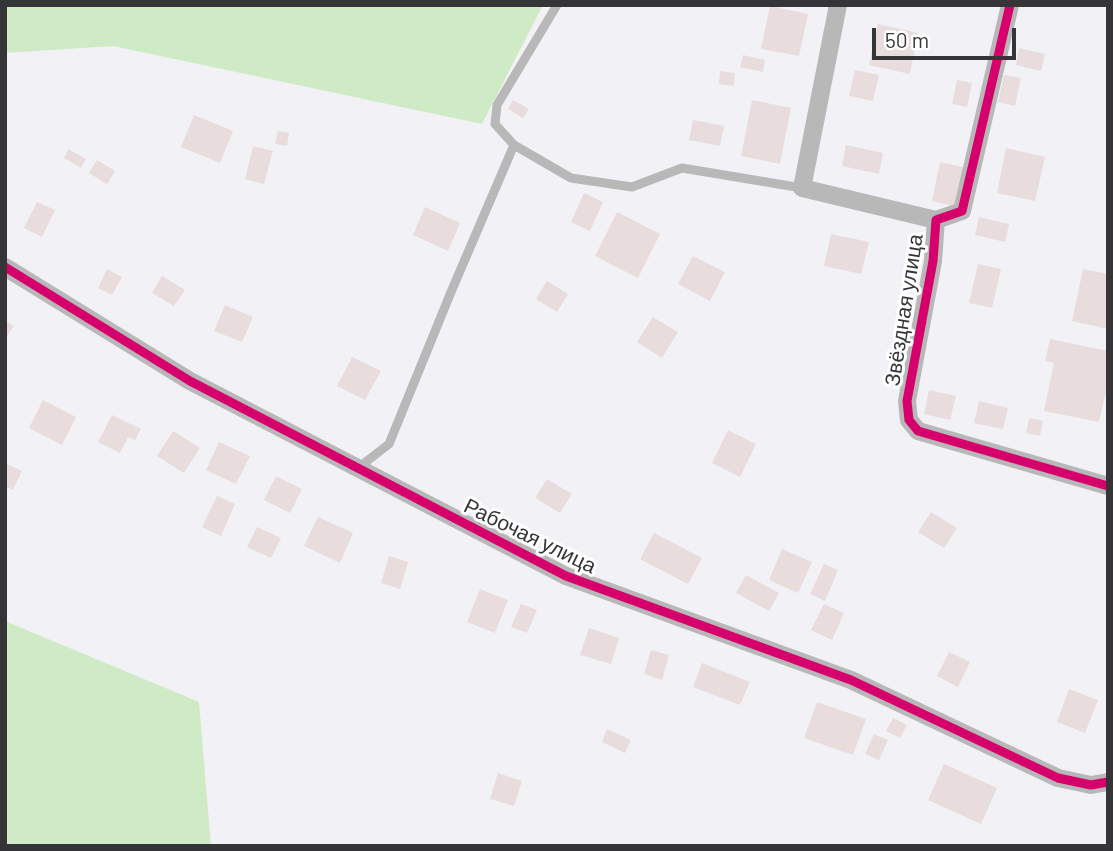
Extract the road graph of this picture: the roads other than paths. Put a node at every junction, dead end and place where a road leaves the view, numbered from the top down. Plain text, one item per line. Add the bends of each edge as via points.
1 (557, 5) edge
2 (838, 5) edge
3 (1010, 5) edge
4 (514, 145) junction
5 (802, 188) junction
6 (936, 220) junction
7 (5, 267) edge
8 (358, 468) junction
9 (1108, 486) edge
10 (1108, 782) edge

1 - 4 lane via 497,105 495,124
2 - 5 street
3 - 6 street, Звёздная улица via 962,211
4 - 5 lane via 571,178 632,187 682,168
4 - 8 lane via 389,444
5 - 6 street
6 - 9 street, Звёздная улица via 933,261 907,401 909,420 918,432
7 - 8 street, Рабочая улица via 190,381
8 - 10 street, Рабочая улица via 566,576 851,680 1058,778 1091,785

